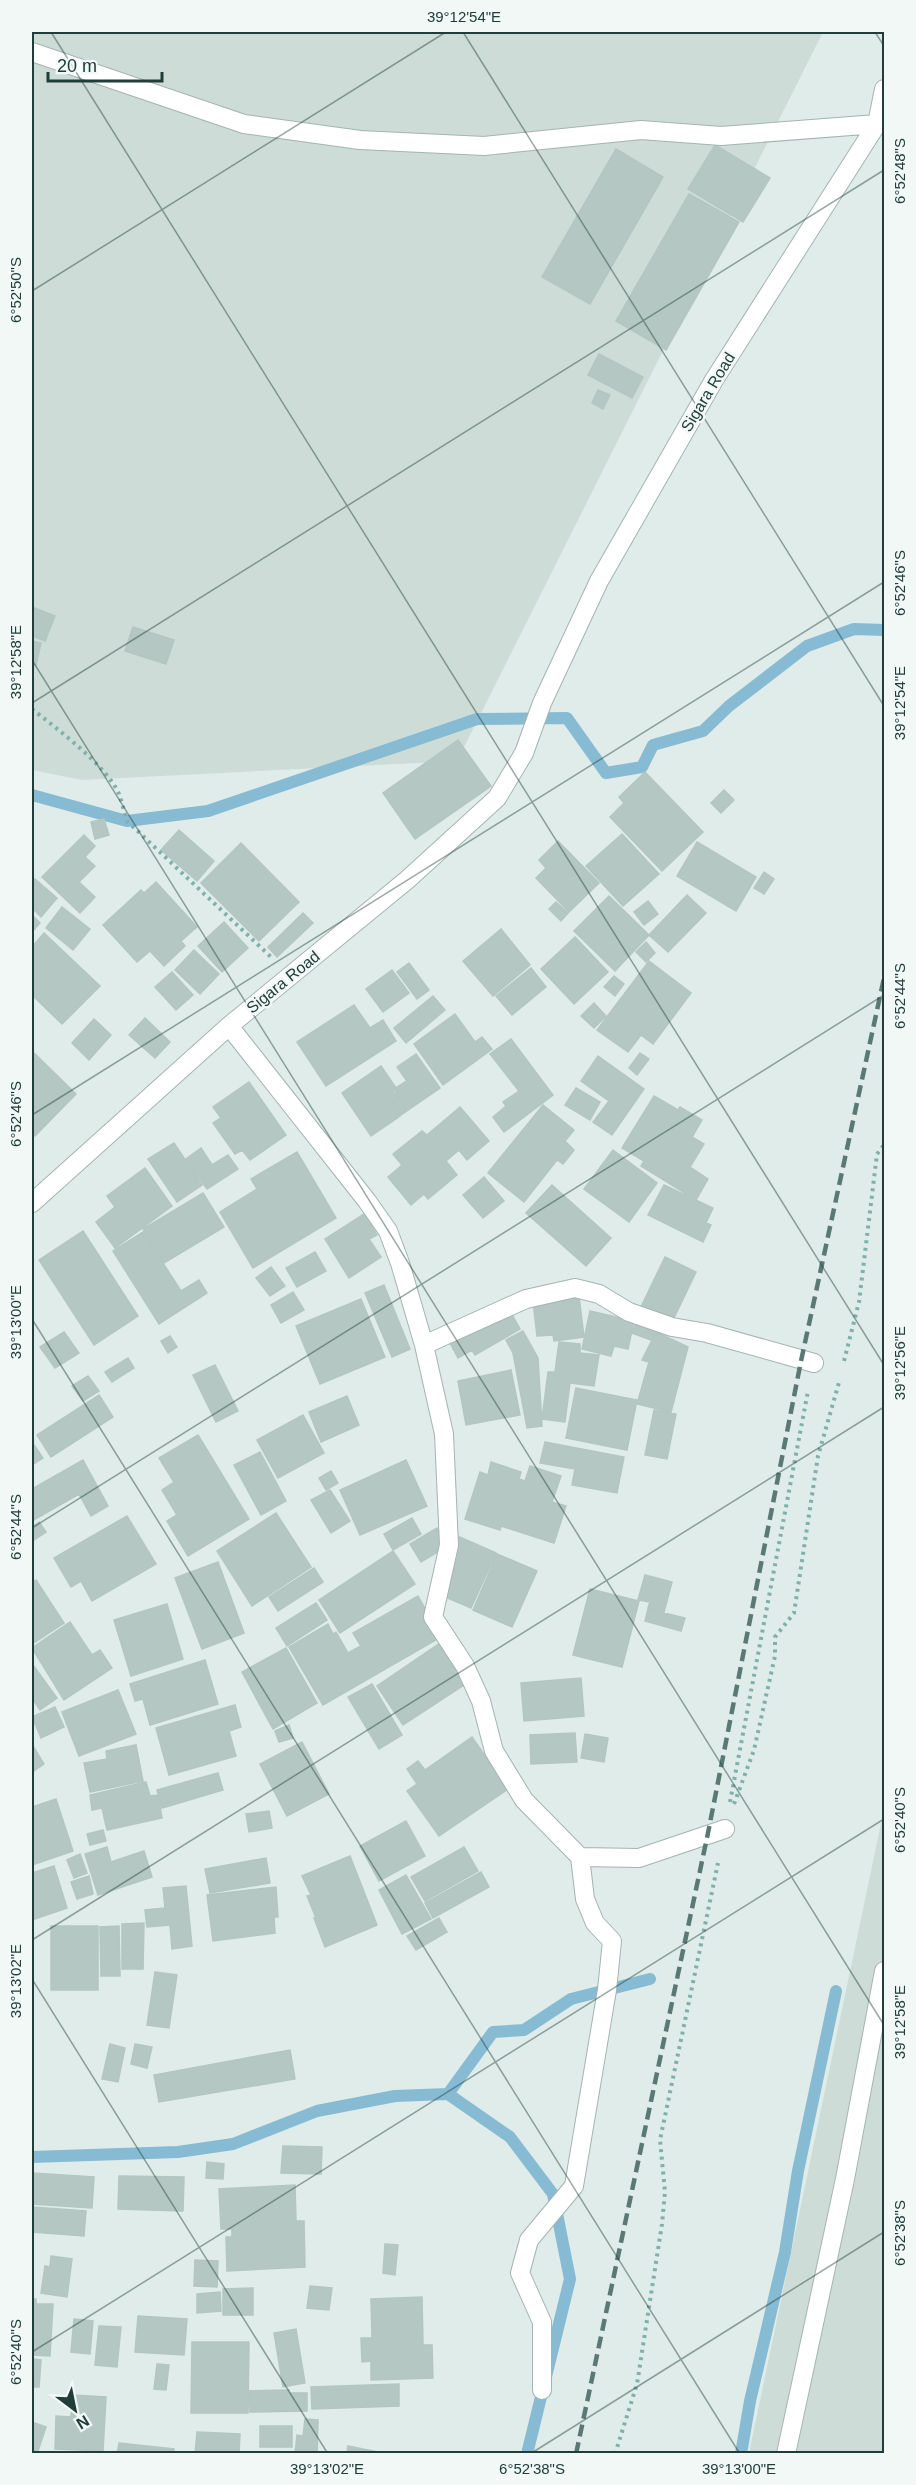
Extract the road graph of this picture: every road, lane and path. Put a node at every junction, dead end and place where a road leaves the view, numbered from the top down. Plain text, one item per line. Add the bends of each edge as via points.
1 (32, 52) edge
2 (885, 89) edge
3 (877, 124) junction
4 (32, 709) edge
5 (291, 976) junction
6 (228, 1026) junction
7 (885, 1145) edge
8 (32, 1203) edge
9 (424, 1345) junction
10 (813, 1363) joint
11 (725, 1828) junction
12 (580, 1857) junction
13 (885, 1971) edge
14 (542, 2390) dead end
15 (615, 2454) edge
16 (786, 2454) edge

1 - 3 street via 244,124 360,140 484,146 641,130 720,136
2 - 3 street, Sigara Road
3 - 5 street, Sigara Road via 714,380 599,581 542,703 524,753 497,798 407,880
4 - 5 path via 110,779 127,821
5 - 6 street, Sigara Road
6 - 8 street, Sigara Road
6 - 9 street via 388,1231
7 - 11 path via 877,1154 859,1302 818,1456 794,1613 775,1637 775,1656 754,1750
9 - 10 street via 526,1299 575,1288 599,1294 629,1312 672,1327
9 - 12 street via 444,1434 449,1521 449,1545 433,1617 465,1666 481,1701 494,1751 524,1800
10 - 11 path
11 - 12 street via 639,1858
11 - 15 path via 660,2140 665,2192 662,2224 637,2384
12 - 14 street via 585,1899 595,1923 612,1941 574,2186 530,2240 520,2274 542,2322
13 - 16 street

